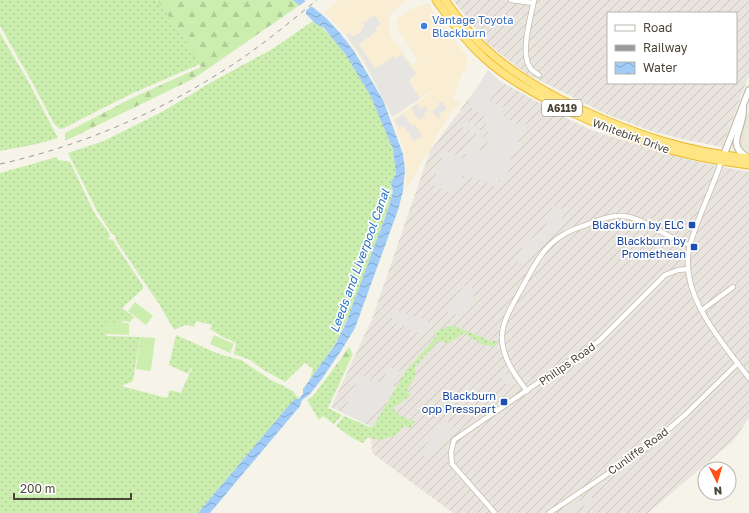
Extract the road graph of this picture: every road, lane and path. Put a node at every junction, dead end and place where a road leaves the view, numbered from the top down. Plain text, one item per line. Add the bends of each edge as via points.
1 (436, 0) edge
2 (445, 0) edge
3 (511, 0) edge
4 (533, 1) edge
5 (539, 75) dead end
6 (749, 90) edge
7 (743, 106) junction
8 (722, 158) junction
9 (749, 158) edge
10 (749, 165) edge
11 (690, 245) junction
12 (688, 269) junction
13 (733, 287) dead end
14 (702, 310) junction
15 (738, 363) junction
16 (749, 378) edge
17 (527, 391) junction
18 (495, 513) edge
19 (549, 513) edge

1 - 8 highway, Whitebirk Drive / A6119 via 478,52 510,79 534,94 624,136 682,154
2 - 8 highway, Whitebirk Drive / A6119 via 485,49 538,88 633,132
3 - 4 street
4 - 5 street via 525,50 526,61 531,70
6 - 7 street
7 - 8 street
7 - 9 street via 744,114 736,146
8 - 9 highway, Whitebirk Drive / A6119
8 - 10 highway, Whitebirk Drive / A6119
8 - 11 street
11 - 12 street
11 - 17 street via 624,215 609,217 578,228 557,239 536,264 508,312 502,331 506,359
12 - 14 street via 691,289
12 - 17 street, Philips Road via 670,272 660,278 600,341
13 - 14 street
14 - 15 street
15 - 16 street
15 - 19 street, Cunliffe Road via 648,447
17 - 18 street, Philips Road via 454,440 451,461

